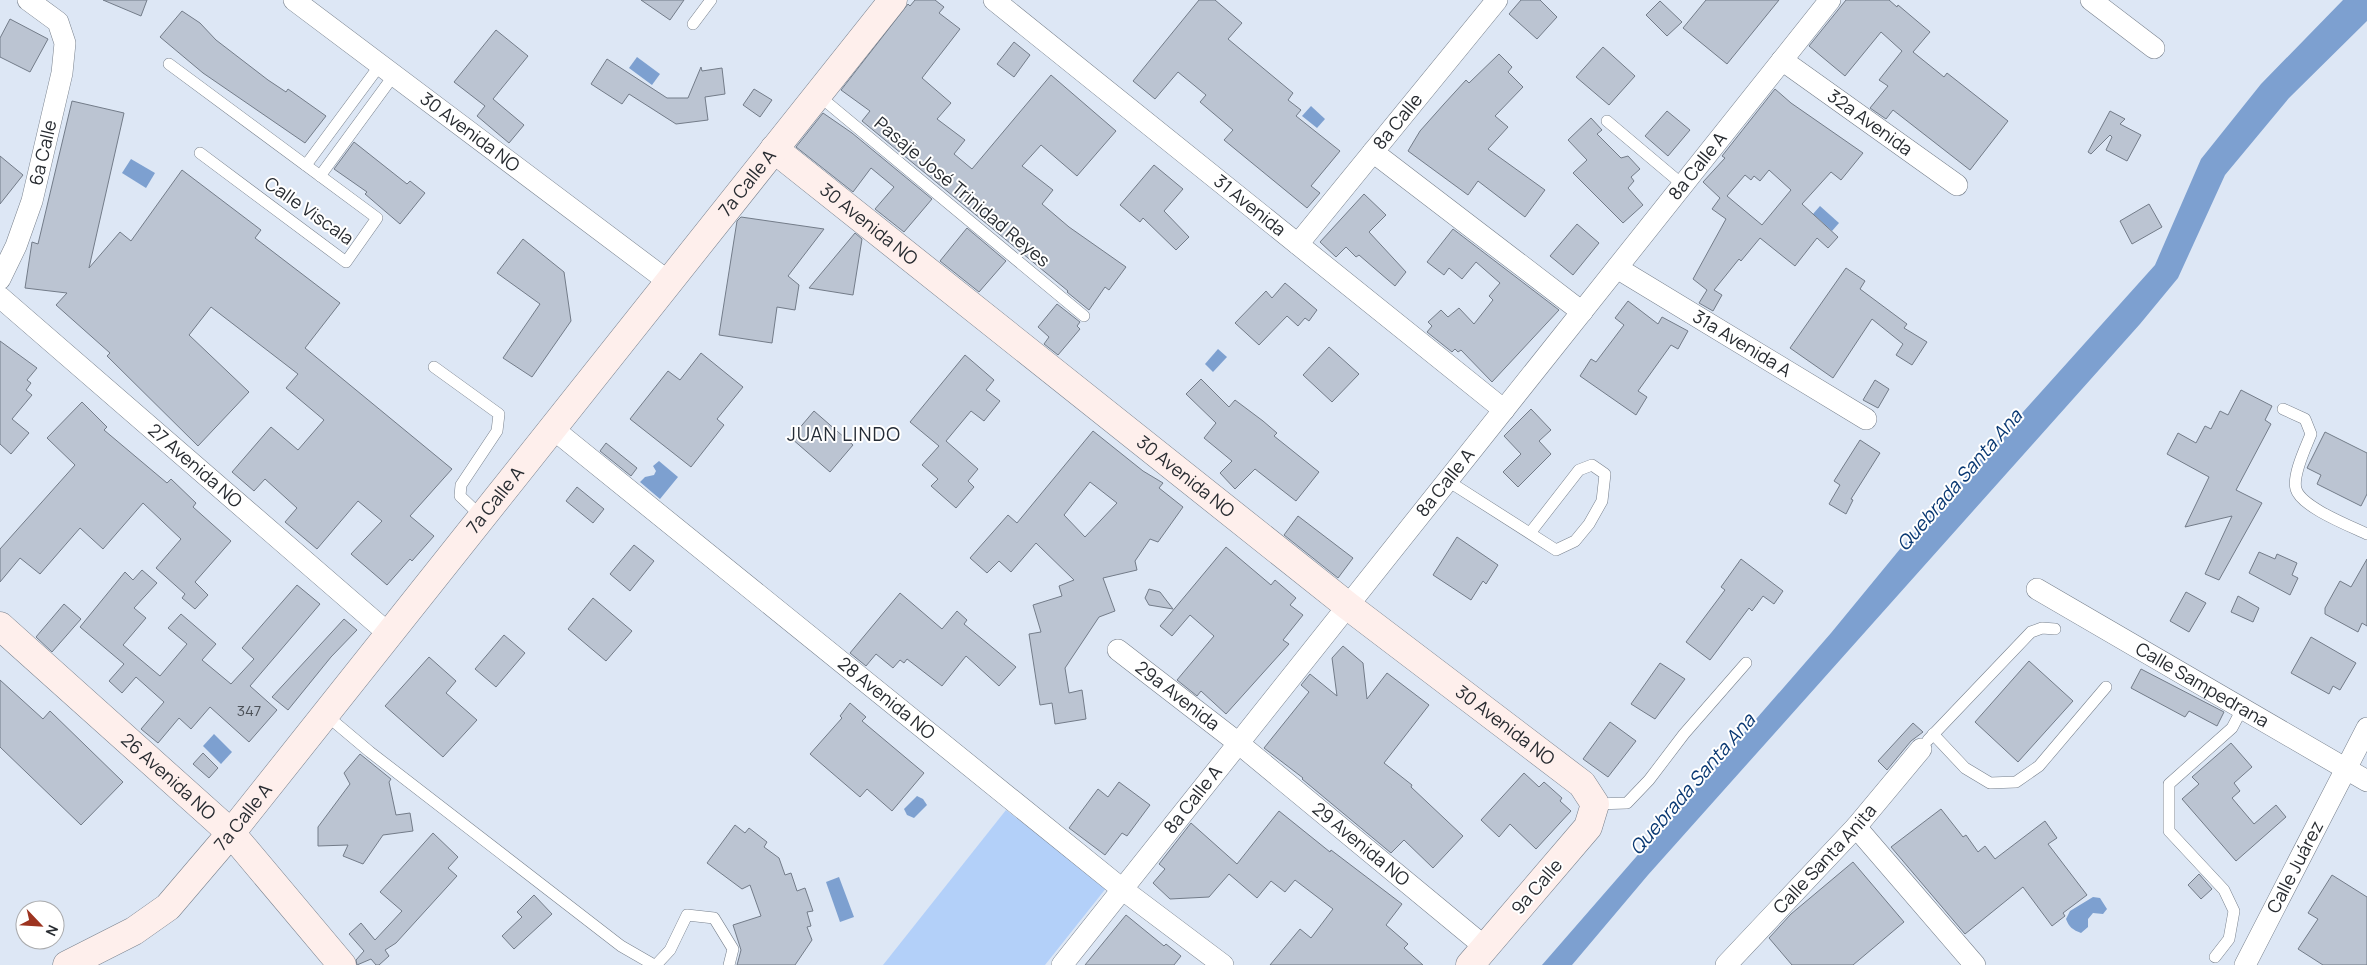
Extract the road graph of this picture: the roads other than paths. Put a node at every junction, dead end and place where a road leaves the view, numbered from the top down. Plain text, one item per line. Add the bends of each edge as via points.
1 (28, 0) edge
2 (294, 0) edge
3 (711, 0) edge
4 (893, 0) edge
5 (994, 0) edge
6 (1497, 0) edge
7 (1830, 0) edge
8 (2091, 0) edge
9 (693, 24) dead end
10 (2154, 48) dead end
11 (1782, 60) junction
12 (169, 64) dead end
13 (387, 70) junction
14 (818, 95) junction
15 (1607, 121) dead end
16 (774, 149) junction
17 (1372, 152) junction
18 (200, 153) dead end
19 (306, 165) junction
20 (320, 176) junction
21 (1683, 185) junction
22 (1957, 185) dead end
23 (1298, 244) junction
24 (1617, 268) junction
25 (0, 279) edge
26 (669, 282) junction
27 (0, 297) edge
28 (1582, 312) junction
29 (1084, 316) dead end
30 (434, 367) dead end
31 (2283, 409) dead end
32 (1504, 410) junction
33 (1866, 419) dead end
34 (552, 428) junction
35 (1448, 481) junction
36 (482, 517) junction
37 (1530, 533) junction
38 (2367, 534) edge
39 (2037, 589) dead end
40 (1348, 606) junction
41 (0, 626) edge
42 (2055, 629) dead end
43 (389, 634) junction
44 (1118, 650) dead end
45 (1746, 663) dead end
46 (2106, 687) dead end
47 (2242, 709) junction
48 (325, 714) junction
49 (2367, 728) edge
50 (1237, 742) junction
51 (1927, 742) junction
52 (2345, 769) junction
53 (2367, 781) edge
54 (1595, 804) junction
55 (1856, 827) junction
56 (231, 833) junction
57 (1122, 889) junction
58 (1477, 956) edge
59 (2215, 957) dead end
60 (67, 965) edge
61 (342, 965) edge
62 (655, 965) edge
63 (729, 965) edge
64 (1062, 965) edge
65 (1223, 965) edge
66 (1726, 965) edge
67 (1975, 965) edge
68 (2245, 965) edge

1 - 25 street, 6a Calle via 58,22 65,44 62,73 32,201
2 - 13 street, 30 Avenida NO
3 - 9 lane
4 - 14 street, 7a Calle A
5 - 23 street, 31 Avenida
6 - 17 street, 8a Calle
7 - 11 street, 8a Calle A
8 - 10 street
11 - 21 street, 8a Calle A
11 - 22 street, 32a Avenida
12 - 19 lane, Calle Viscala
13 - 19 lane, Calle Viscala
13 - 20 lane, Calle Viscala
13 - 26 street, 30 Avenida NO
14 - 16 street, 7a Calle A
14 - 29 lane, Pasaje José Trinidad Reyes
15 - 21 lane
16 - 26 street, 7a Calle A
16 - 40 street, 30 Avenida NO
17 - 23 street, 8a Calle
17 - 28 street
18 - 20 lane, Calle Viscala via 346,262 377,218
19 - 20 lane, Calle Viscala
21 - 24 street, 8a Calle A
23 - 32 street, 31 Avenida
24 - 28 street, 8a Calle A
24 - 33 street, 31a Avenida A
26 - 34 street, 7a Calle A
27 - 43 street, 27 Avenida NO
28 - 32 street, 8a Calle A
30 - 36 lane via 499,414 496,431 461,485 460,496
31 - 38 lane via 2304,419 2311,434 2297,471 2296,489 2306,503
32 - 35 street, 8a Calle A
34 - 36 street, 7a Calle A
34 - 57 street, 28 Avenida NO
35 - 37 lane
35 - 40 street, 8a Calle A
36 - 43 street, 7a Calle A
37 - 37 lane via 1579,470 1592,465 1606,474 1602,502 1575,541 1556,550
39 - 47 street, Calle Sampedrana
40 - 50 street, 8a Calle A
40 - 54 street, 30 Avenida NO via 1582,784
41 - 56 street, 26 Avenida NO
42 - 51 lane via 2042,628 2031,632
43 - 48 street, 7a Calle A
44 - 50 street, 29a Avenida
45 - 54 lane via 1627,803
46 - 51 lane via 2039,766 2016,782 1990,782
47 - 52 street, Calle Sampedrana
47 - 59 lane via 2232,728 2169,784 2168,831 2224,890 2234,911 2229,939
48 - 56 street, 7a Calle A
48 - 62 lane via 621,946
49 - 52 street, Calle Juárez
50 - 57 street, 8a Calle A
50 - 58 street, 29 Avenida NO
51 - 55 street, Calle Santa Anita
52 - 53 street, Calle Sampedrana
52 - 68 street, Calle Juárez
54 - 58 street, 9a Calle via 1588,827
55 - 66 street, Calle Santa Anita
55 - 67 street
56 - 60 street, 7a Calle A via 168,907 134,931
56 - 61 street, 26 Avenida NO
57 - 64 street, 8a Calle A
57 - 65 street, 28 Avenida NO
62 - 63 lane via 670,950 687,916 714,918 733,948

